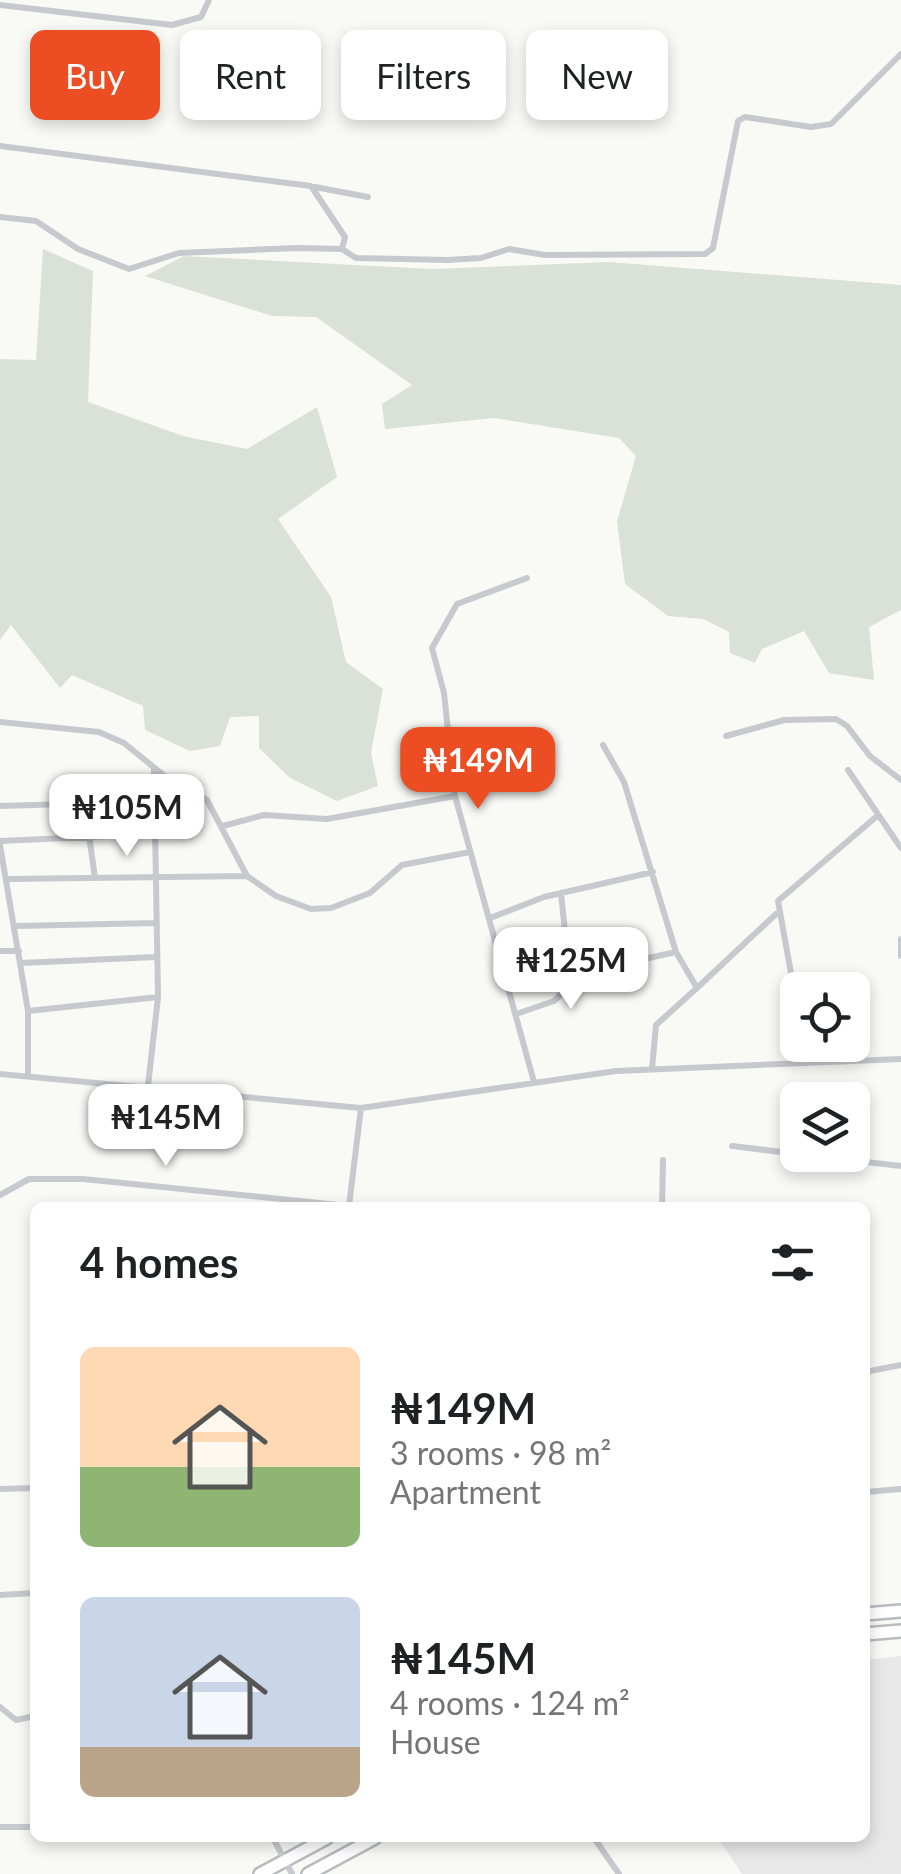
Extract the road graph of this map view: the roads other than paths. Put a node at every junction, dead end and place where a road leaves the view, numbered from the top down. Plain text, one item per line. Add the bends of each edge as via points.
1 (209, 0) edge
2 (0, 4) edge
3 (901, 54) edge
4 (0, 146) edge
5 (314, 187) junction
6 (368, 197) dead end
7 (0, 217) edge
8 (342, 249) junction
9 (526, 578) dead end
10 (0, 722) edge
11 (517, 735) dead end
12 (726, 736) dead end
13 (603, 745) dead end
14 (452, 758) junction
15 (154, 768) junction
16 (848, 770) dead end
17 (901, 780) edge
18 (154, 796) junction
19 (454, 796) junction
20 (78, 802) junction
21 (0, 806) edge
22 (877, 816) junction
23 (223, 826) junction
24 (155, 834) junction
25 (78, 835) junction
26 (88, 835) junction
27 (0, 843) edge
28 (901, 848) edge
29 (470, 852) junction
30 (653, 872) junction
31 (247, 876) junction
32 (156, 877) junction
33 (95, 878) junction
34 (8, 879) junction
35 (560, 893) junction
36 (777, 913) junction
37 (490, 918) junction
38 (156, 922) junction
39 (16, 926) junction
40 (901, 939) edge
41 (0, 951) edge
42 (19, 951) junction
43 (676, 952) junction
44 (901, 956) edge
45 (156, 957) junction
46 (20, 964) junction
47 (790, 972) edge
48 (576, 980) junction
49 (697, 988) junction
50 (158, 998) junction
51 (28, 1011) junction
52 (519, 1014) junction
53 (901, 1060) edge
54 (870, 1061) edge
55 (804, 1062) edge
56 (652, 1069) junction
57 (0, 1074) edge
58 (28, 1074) junction
59 (534, 1082) junction
60 (148, 1086) junction
61 (361, 1108) junction
62 (732, 1146) dead end
63 (780, 1152) edge
64 (664, 1160) dead end
65 (870, 1162) edge
66 (901, 1166) edge
67 (0, 1195) edge
68 (300, 1202) edge
69 (350, 1202) edge
70 (662, 1202) edge
71 (901, 1364) edge
72 (870, 1371) edge
73 (30, 1488) edge
74 (0, 1489) edge
75 (901, 1489) edge
76 (870, 1492) edge
77 (30, 1594) edge
78 (0, 1595) edge
79 (901, 1611) edge
80 (870, 1614) edge
81 (901, 1631) edge
82 (870, 1634) edge
83 (0, 1707) edge
84 (30, 1717) edge
85 (0, 1827) edge
86 (30, 1827) edge
87 (275, 1842) edge
88 (320, 1842) edge
89 (368, 1842) edge
90 (597, 1842) edge
91 (285, 1861) junction
92 (260, 1874) edge
93 (292, 1874) edge
94 (308, 1874) edge
95 (619, 1874) edge

1 - 2 street via 200,18 172,25
3 - 8 street via 832,124 738,121 707,254 544,255 509,249 443,260 356,258
4 - 5 street
5 - 6 street
5 - 8 street via 345,237
7 - 8 street via 36,221 78,249 130,270 179,253
9 - 14 street via 457,604 433,644
10 - 15 street via 98,732
11 - 14 street
12 - 17 street via 784,720 836,718
13 - 30 street via 624,782
14 - 19 street
15 - 18 street
15 - 23 street via 207,800
16 - 22 street
18 - 20 street
18 - 24 street
19 - 23 street via 327,819 264,815
19 - 29 street
20 - 21 street
20 - 25 street
22 - 28 street
22 - 36 street via 779,900
23 - 31 street
24 - 26 street
24 - 32 street
25 - 26 street
25 - 27 street
26 - 33 street
27 - 34 street
29 - 31 street via 402,865 370,893 323,909 276,896
29 - 37 street
30 - 35 street
30 - 43 street
31 - 32 street
32 - 33 street
32 - 38 street
33 - 34 street
34 - 39 street
35 - 37 street
35 - 48 street
36 - 47 street
36 - 49 street
37 - 52 street
38 - 39 street
38 - 45 street
39 - 42 street
40 - 44 street
41 - 42 street
42 - 46 street
43 - 48 street
43 - 49 street
45 - 46 street
45 - 50 street
46 - 51 street
48 - 52 street via 554,1001
49 - 56 street via 656,1025
50 - 51 street
50 - 60 street
51 - 58 street
52 - 59 street
53 - 54 street
55 - 56 street
56 - 59 street
57 - 58 street
58 - 60 street
59 - 61 street
60 - 61 street
61 - 69 street
62 - 63 street
64 - 70 street
65 - 66 street
67 - 68 street via 29,1179 83,1180
71 - 72 street
73 - 74 street
75 - 76 street
77 - 78 street
79 - 80 main road
81 - 82 main road
83 - 84 street via 16,1720
85 - 86 street
87 - 91 street
88 - 91 main road
89 - 94 main road
90 - 95 street
91 - 92 main road
91 - 93 street

